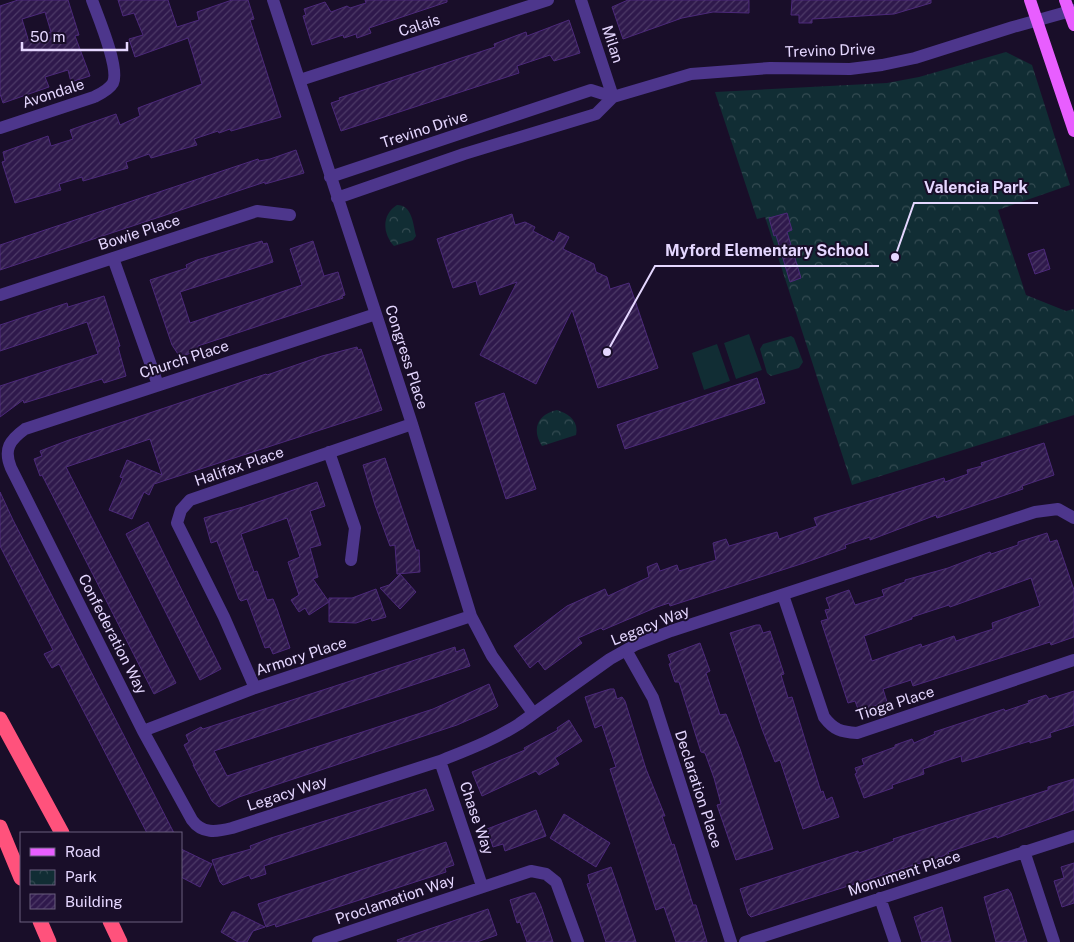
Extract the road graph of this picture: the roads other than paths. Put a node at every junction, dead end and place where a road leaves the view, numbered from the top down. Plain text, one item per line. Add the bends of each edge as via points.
1 (92, 0) edge
2 (273, 0) edge
3 (548, 0) edge
4 (581, 0) edge
5 (1030, 0) edge
6 (1070, 7) edge
7 (1037, 20) junction
8 (1074, 25) edge
9 (300, 80) junction
10 (613, 98) junction
11 (0, 128) edge
12 (1074, 131) edge
13 (330, 177) junction
14 (337, 198) junction
15 (290, 215) dead end
16 (113, 258) junction
17 (0, 295) edge
18 (376, 314) junction
19 (158, 385) junction
20 (412, 424) junction
21 (7, 446) joint
22 (329, 452) junction
23 (1072, 516) edge
24 (351, 560) dead end
25 (783, 595) junction
26 (471, 616) junction
27 (626, 650) junction
28 (1074, 660) edge
29 (255, 688) junction
30 (534, 713) junction
31 (0, 719) edge
32 (143, 731) junction
33 (440, 761) junction
34 (0, 827) edge
35 (204, 830) joint
36 (61, 832) edge
37 (1074, 836) edge
38 (1024, 851) junction
39 (20, 876) edge
40 (482, 886) junction
41 (880, 898) junction
42 (40, 922) edge
43 (110, 922) edge
44 (49, 942) edge
45 (120, 942) edge
46 (318, 942) edge
47 (578, 942) edge
48 (731, 942) edge
49 (745, 942) edge
50 (895, 942) edge
51 (1054, 942) edge

1 - 11 street, Avondale via 115,73 113,83 94,97
2 - 9 street, Congress Place
3 - 9 street, Calais
4 - 10 street, Milan
5 - 7 main road
6 - 7 street, Trevino Drive
6 - 8 main road
7 - 10 street, Trevino Drive via 882,65 850,69 717,70 691,74
7 - 12 main road
9 - 13 street, Congress Place
10 - 13 street, Trevino Drive via 591,90
10 - 14 street, Trevino Drive via 596,114 464,154
13 - 14 street, Congress Place
14 - 18 street, Congress Place
15 - 16 street, Bowie Place via 257,211
16 - 17 street, Bowie Place
16 - 19 street
18 - 19 street, Church Place
18 - 20 street, Congress Place
19 - 21 street, Church Place via 25,429
20 - 22 street, Halifax Place
20 - 26 street, Congress Place
21 - 32 street, Confederation Way via 10,468
22 - 24 street via 355,528
22 - 29 street, Halifax Place via 190,500 180,510 177,524
23 - 25 street, Legacy Way via 1050,508 1035,512
25 - 27 street, Legacy Way via 671,631
25 - 28 street, Tioga Place via 824,717 833,728 842,732 857,733
26 - 29 street, Armory Place
26 - 30 street, Congress Place via 492,656
27 - 30 street, Legacy Way via 586,674
27 - 48 street, Declaration Place via 653,698
29 - 32 street, Armory Place
30 - 33 street, Legacy Way via 504,734
31 - 36 highway
32 - 35 street, Confederation Way via 192,820
33 - 35 street, Legacy Way via 232,828
33 - 40 street, Chase Way
34 - 39 highway
37 - 38 street, Monument Place
38 - 41 street, Monument Place
38 - 51 street
40 - 46 street, Proclamation Way
40 - 47 street, Proclamation Way via 530,872 546,874 556,882 561,892
41 - 49 street, Monument Place
41 - 50 street
42 - 44 highway
43 - 45 highway

